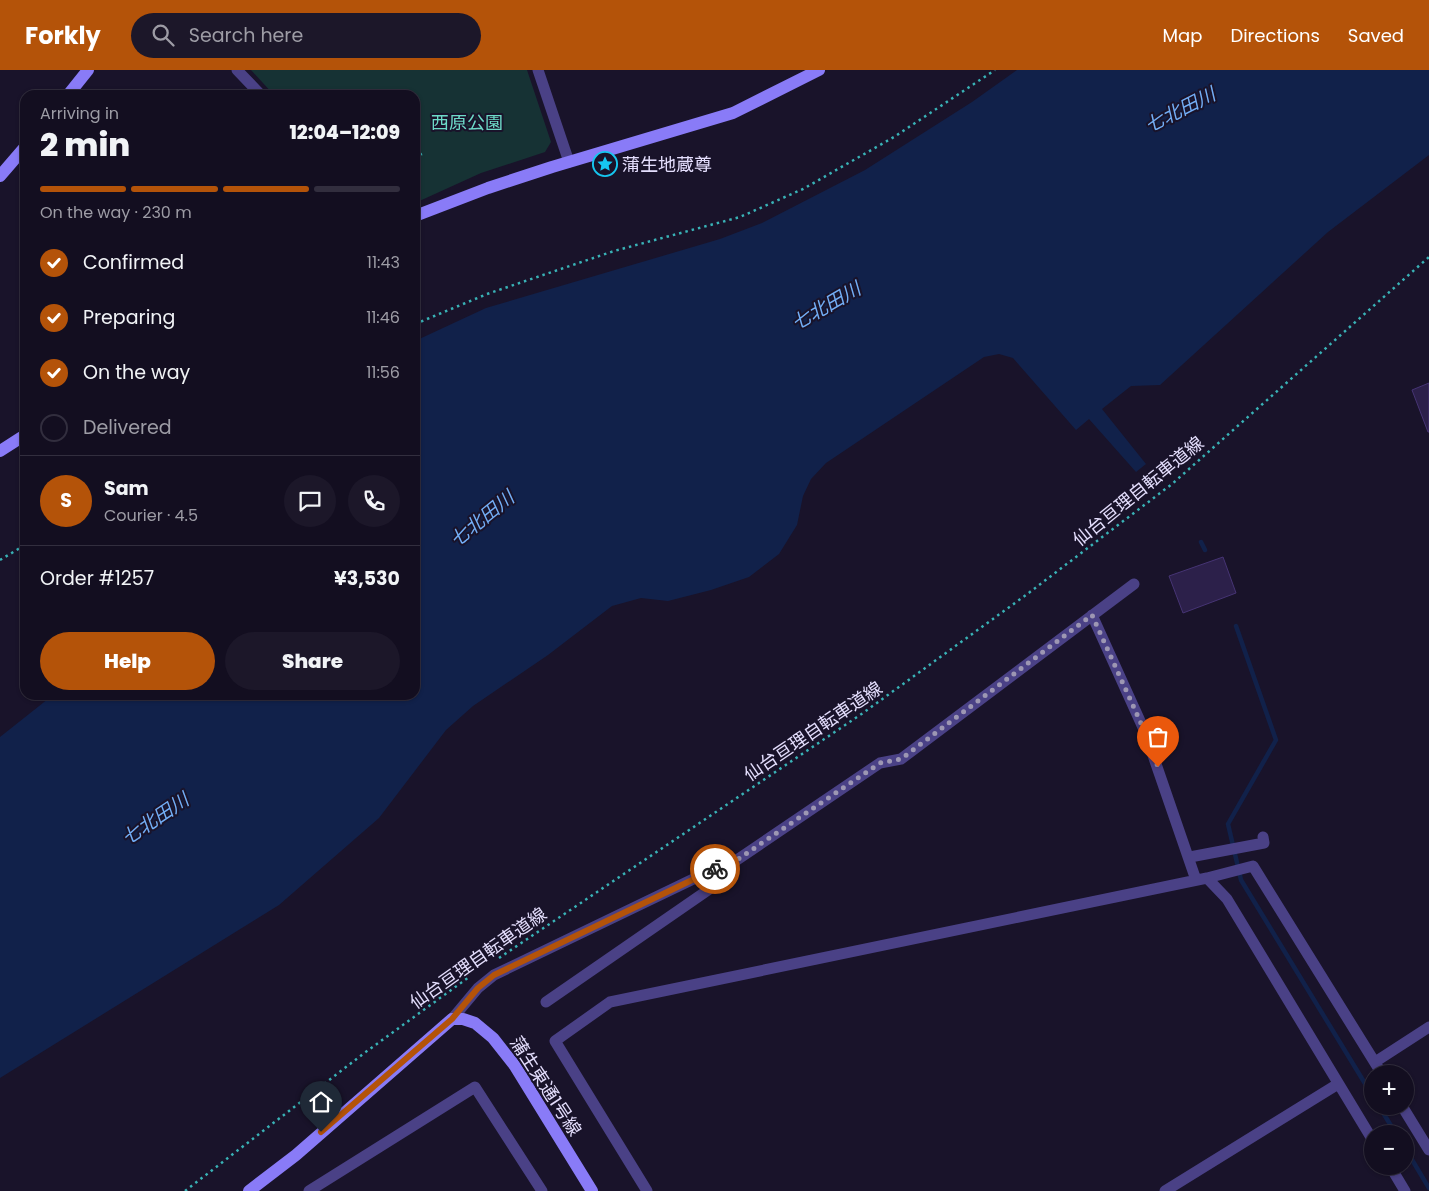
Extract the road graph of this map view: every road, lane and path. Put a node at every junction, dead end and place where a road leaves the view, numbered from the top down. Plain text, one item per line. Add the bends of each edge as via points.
1 (88, 70) edge
2 (237, 70) edge
3 (538, 70) edge
4 (819, 70) edge
5 (995, 70) edge
6 (72, 90) edge
7 (256, 90) edge
8 (20, 153) edge
9 (569, 162) junction
10 (0, 176) edge
11 (420, 214) edge
12 (1429, 257) edge
13 (420, 322) edge
14 (20, 439) edge
15 (0, 451) edge
16 (20, 548) edge
17 (0, 560) edge
18 (1134, 584) dead end
19 (1092, 615) junction
20 (1263, 837) dead end
21 (725, 868) junction
22 (1196, 871) junction
23 (491, 963) dead end
24 (475, 973) dead end
25 (546, 1002) dead end
26 (452, 1019) junction
27 (1429, 1027) edge
28 (1375, 1062) junction
29 (1377, 1065) edge
30 (1338, 1084) junction
31 (1408, 1115) edge
32 (1364, 1126) edge
33 (1429, 1150) edge
34 (1395, 1175) edge
35 (185, 1191) edge
36 (248, 1191) edge
37 (309, 1191) edge
38 (542, 1191) edge
39 (592, 1191) edge
40 (647, 1191) edge
41 (1165, 1191) edge
42 (1405, 1191) edge

1 - 6 street
2 - 7 street
3 - 9 street
4 - 9 street via 733,113
5 - 13 path via 894,137 803,189 740,217 614,251 487,294
8 - 10 street
9 - 11 street
12 - 23 path, 仙台亘理自転車道線 via 1172,484 1026,595 864,714
14 - 15 street
16 - 17 path
18 - 19 street
19 - 21 street via 901,759 880,763
19 - 22 street via 1145,732
20 - 22 street via 1264,843 1215,854
21 - 25 street via 711,888
21 - 26 street via 712,870 494,975 478,988
22 - 28 street via 1221,874 1253,866
22 - 30 street via 1227,898
22 - 40 street via 610,1002 555,1041
24 - 35 path, 仙台亘理自転車道線 via 363,1054
26 - 36 street via 296,1155
26 - 39 street, 蒲生東通1号線 via 475,1023 493,1038 515,1066
27 - 28 street
28 - 29 street
30 - 32 street
30 - 41 street
31 - 33 street
34 - 42 street
37 - 38 street via 474,1087

